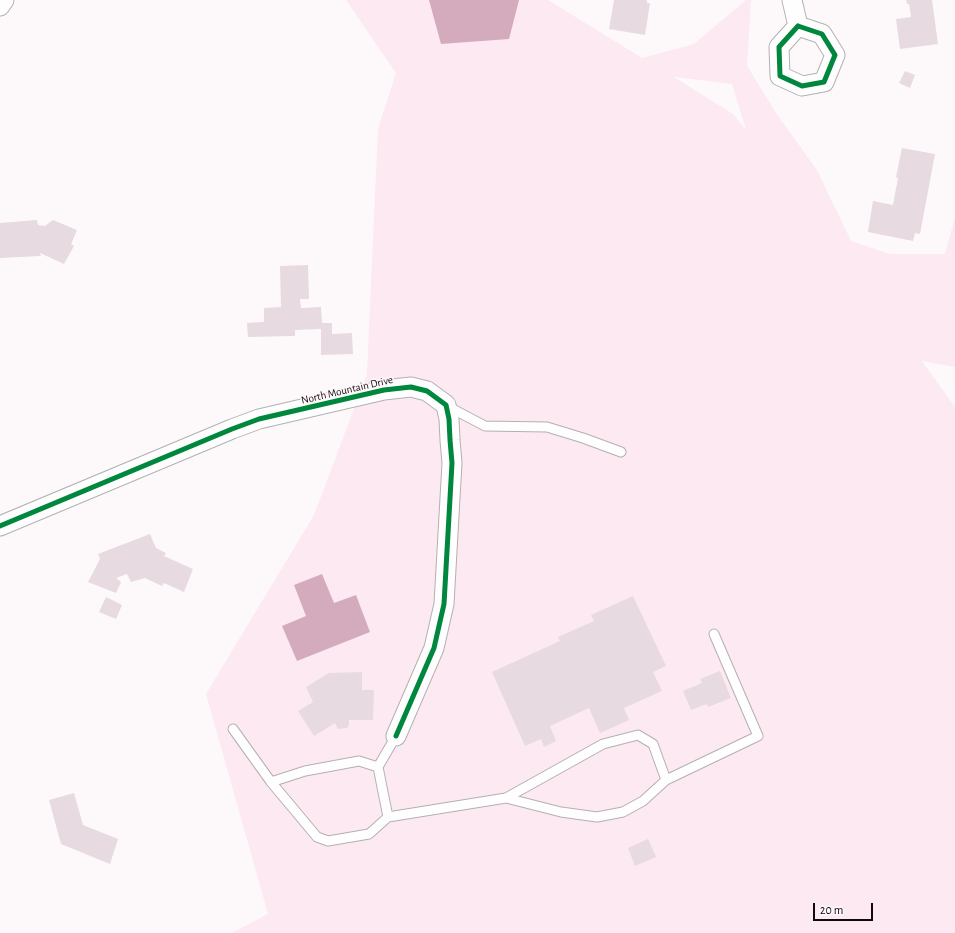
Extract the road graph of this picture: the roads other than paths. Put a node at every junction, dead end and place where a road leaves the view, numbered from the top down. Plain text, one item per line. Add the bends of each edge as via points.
1 (4, 0) edge
2 (792, 0) edge
3 (0, 6) edge
4 (798, 26) dead end
5 (446, 405) junction
6 (622, 452) dead end
7 (0, 526) edge
8 (714, 634) dead end
9 (233, 729) dead end
10 (396, 736) joint
11 (378, 767) junction
12 (666, 780) junction
13 (271, 782) junction
14 (506, 798) junction
15 (388, 817) junction

1 - 3 street
2 - 4 street
5 - 6 lane via 485,426 547,427
5 - 7 street, North Mountain Drive via 427,391 411,387 384,390 259,420
5 - 10 street via 452,463 444,604 434,648
8 - 12 lane via 758,736
9 - 13 lane
10 - 11 lane
11 - 13 lane via 359,761 305,771
11 - 15 lane
12 - 14 lane via 642,801 623,812 597,817 561,812
12 - 14 lane via 653,744 638,735 603,744
13 - 15 lane via 317,837 328,841 369,834
14 - 15 lane

